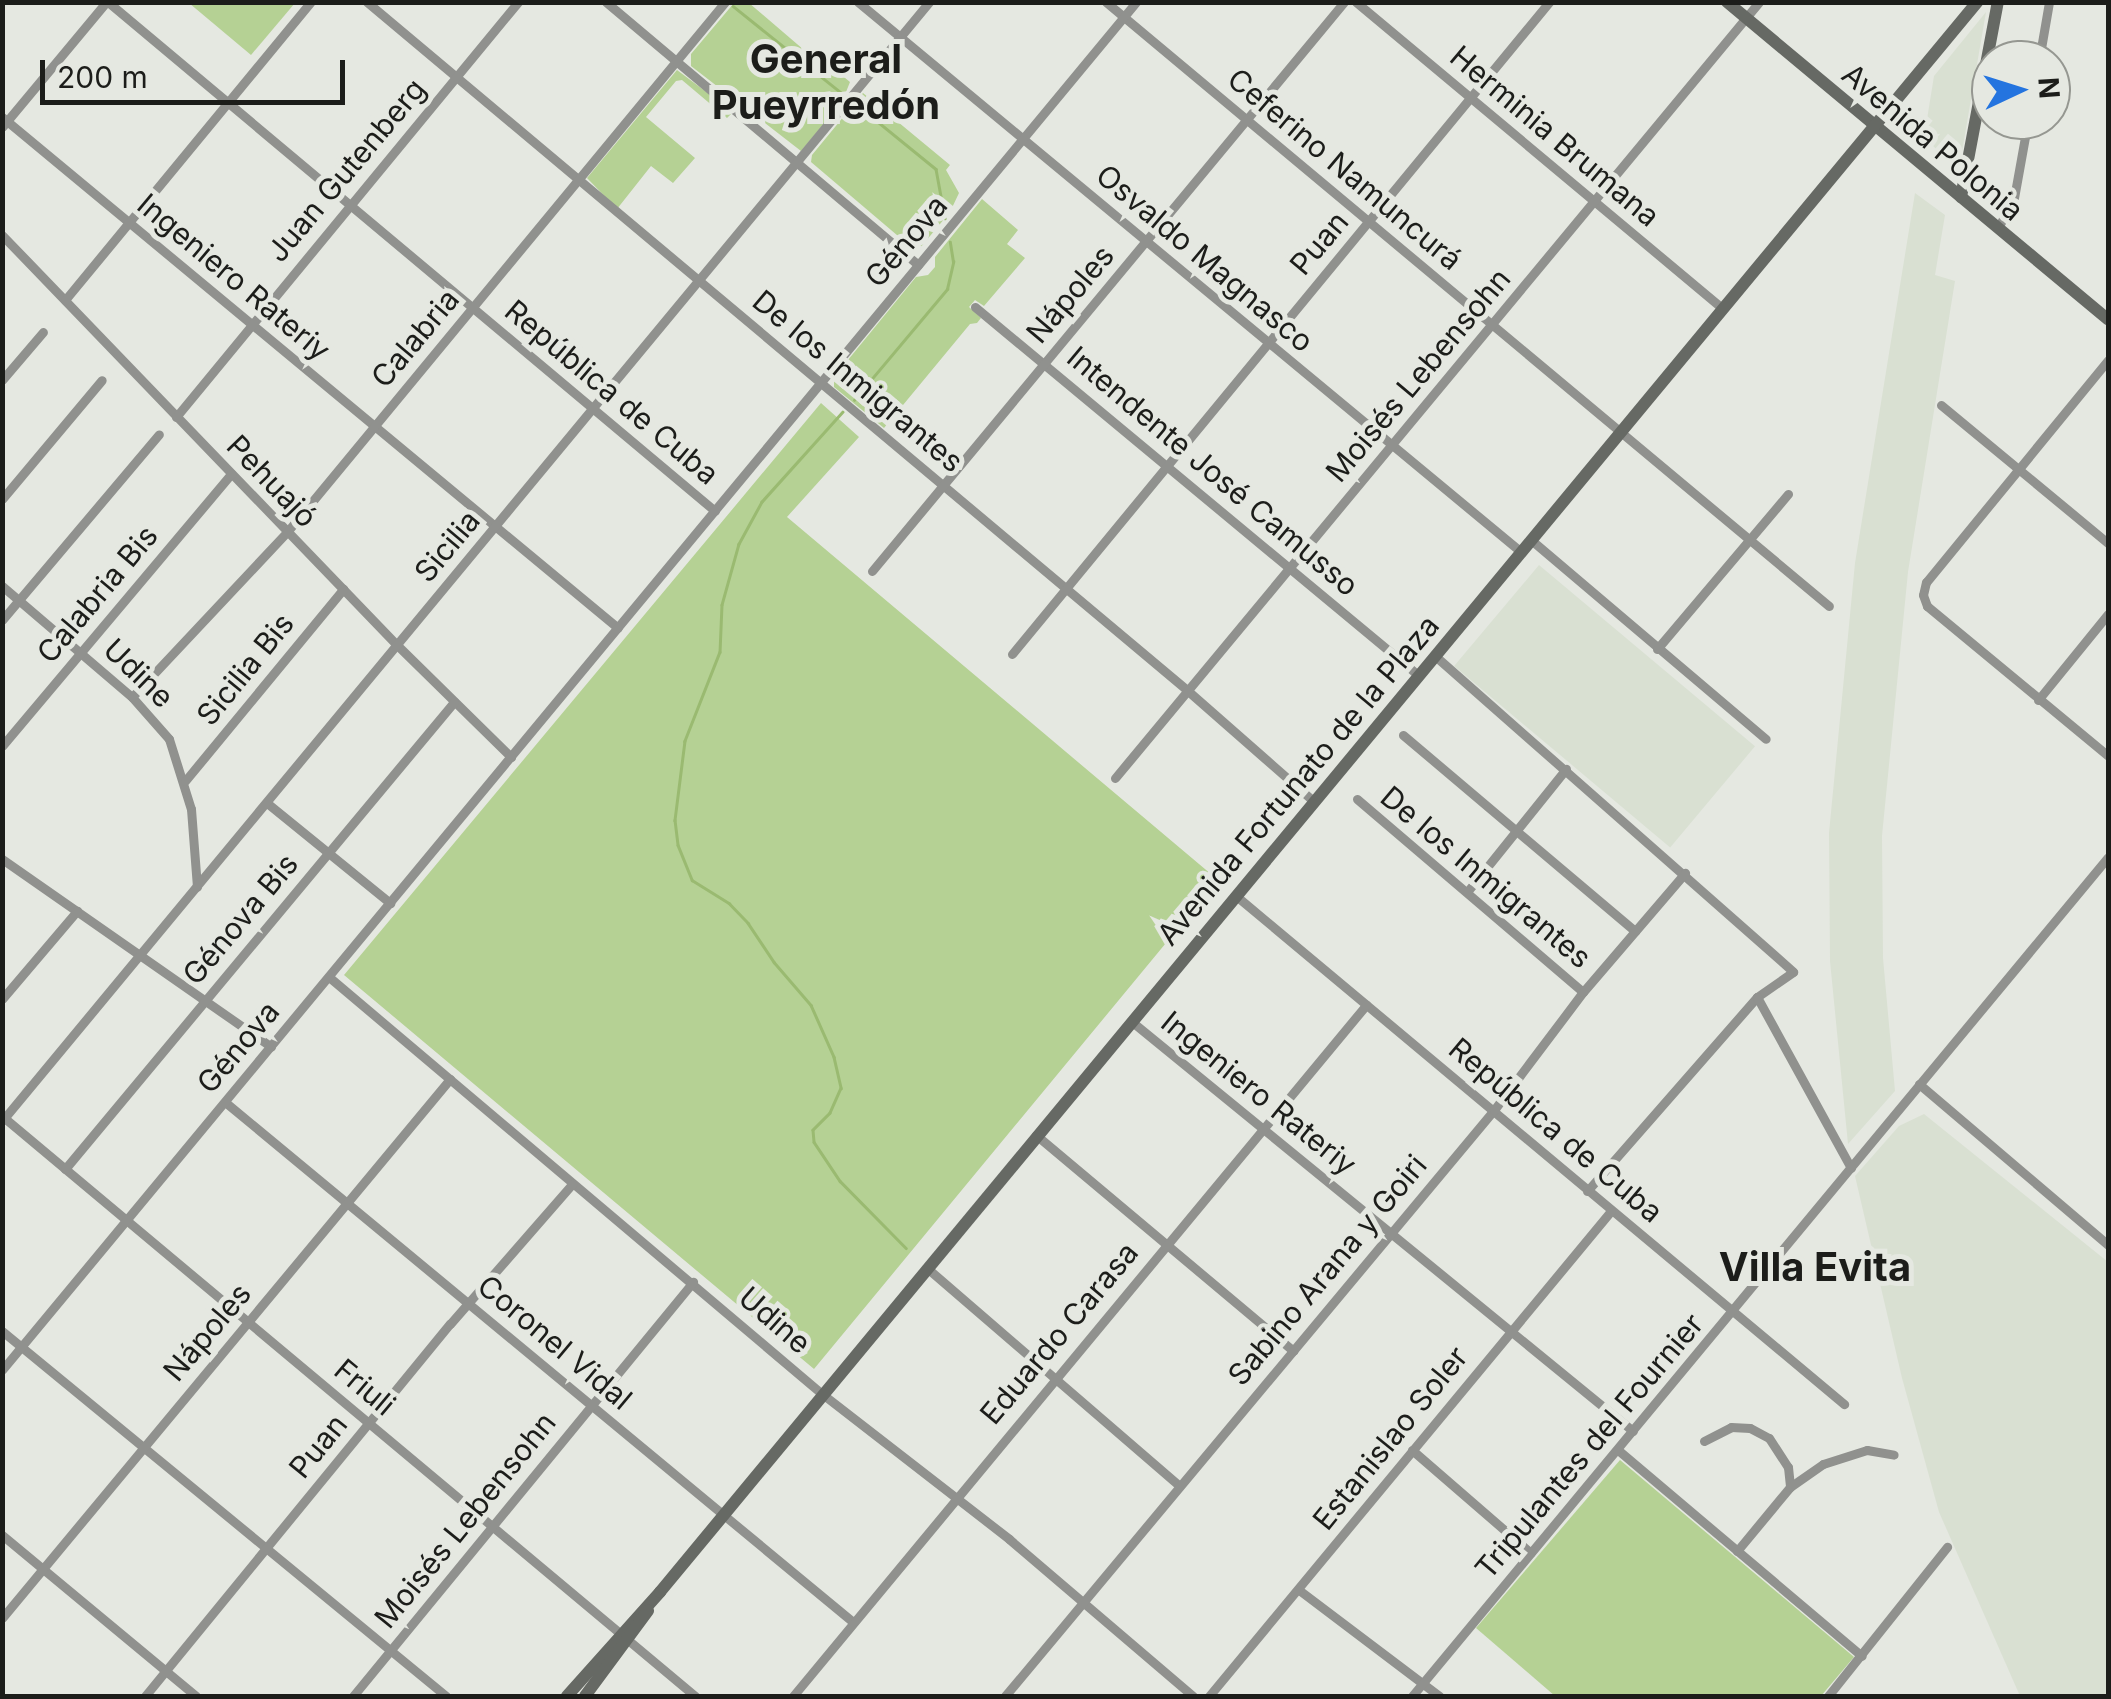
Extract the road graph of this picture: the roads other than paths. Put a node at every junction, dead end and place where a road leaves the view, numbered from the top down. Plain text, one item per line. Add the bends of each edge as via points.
1 (107, 2) edge
2 (311, 2) edge
3 (367, 2) edge
4 (518, 2) edge
5 (606, 2) edge
6 (725, 2) edge
7 (858, 2) edge
8 (929, 2) edge
9 (1106, 2) edge
10 (1136, 2) edge
11 (1344, 2) edge
12 (1356, 2) edge
13 (1549, 2) edge
14 (1727, 2) edge
15 (1759, 2) edge
16 (1977, 2) edge
17 (1998, 2) edge
18 (2049, 2) edge
19 (1124, 17) junction
20 (1746, 18) junction
21 (900, 37) junction
22 (2042, 40) edge
23 (676, 62) junction
24 (456, 77) junction
25 (1471, 98) junction
26 (228, 103) junction
27 (1247, 120) junction
28 (4, 122) edge
29 (1875, 126) junction
30 (1023, 139) junction
31 (2024, 140) edge
32 (796, 163) junction
33 (578, 180) junction
34 (1960, 197) junction
35 (1594, 202) junction
36 (350, 205) junction
37 (129, 222) junction
38 (1370, 222) junction
39 (1998, 228) junction
40 (2, 235) edge
41 (1146, 241) junction
42 (918, 265) junction
43 (699, 281) junction
44 (65, 300) junction
45 (975, 306) dead end
46 (472, 308) junction
47 (1722, 308) junction
48 (2108, 320) edge
49 (252, 324) junction
50 (1492, 324) junction
51 (43, 332) dead end
52 (1268, 342) junction
53 (2108, 360) edge
54 (1045, 364) junction
55 (2, 380) edge
56 (102, 380) dead end
57 (821, 383) junction
58 (1941, 405) dead end
59 (593, 409) junction
60 (176, 417) junction
61 (375, 426) junction
62 (1620, 430) junction
63 (159, 434) dead end
64 (1392, 445) junction
65 (1167, 465) junction
66 (2019, 469) junction
67 (230, 474) junction
68 (944, 486) junction
69 (1788, 494) dead end
70 (2, 499) edge
71 (715, 511) junction
72 (496, 526) junction
73 (287, 532) junction
74 (1530, 539) junction
75 (1750, 542) junction
76 (2108, 543) edge
77 (1520, 551) junction
78 (1290, 567) junction
79 (872, 571) dead end
80 (2, 586) edge
81 (1066, 588) junction
82 (343, 589) junction
83 (19, 600) junction
84 (1829, 606) dead end
85 (2108, 614) edge
86 (2, 620) edge
87 (618, 628) junction
88 (397, 646) junction
89 (1657, 649) junction
90 (82, 652) junction
91 (1012, 654) dead end
92 (1434, 655) junction
93 (1418, 675) junction
94 (1188, 690) junction
95 (132, 697) junction
96 (2038, 700) junction
97 (454, 702) junction
98 (1403, 735) dead end
99 (1766, 739) dead end
100 (2, 746) edge
101 (2108, 756) edge
102 (511, 757) junction
103 (1566, 769) junction
104 (1115, 778) dead end
105 (186, 781) junction
106 (1356, 799) dead end
107 (1313, 801) junction
108 (266, 803) junction
109 (1517, 830) junction
110 (328, 853) junction
111 (2108, 857) edge
112 (6, 861) edge
113 (1685, 872) junction
114 (2, 873) edge
115 (197, 887) junction
116 (1467, 892) junction
117 (1235, 895) junction
118 (390, 902) junction
119 (77, 911) junction
120 (1635, 931) junction
121 (140, 955) junction
122 (328, 977) junction
123 (1584, 992) junction
124 (1757, 997) junction
125 (2, 998) edge
126 (205, 1000) junction
127 (1366, 1005) junction
128 (1131, 1021) junction
129 (271, 1046) junction
130 (450, 1079) junction
131 (1919, 1084) junction
132 (225, 1102) junction
133 (1494, 1110) junction
134 (3, 1119) edge
135 (1261, 1127) junction
136 (1036, 1135) junction
137 (65, 1168) junction
138 (1851, 1168) junction
139 (572, 1184) junction
140 (1588, 1191) junction
141 (347, 1202) junction
142 (1611, 1211) junction
143 (127, 1220) junction
144 (1391, 1233) junction
145 (1165, 1244) junction
146 (2108, 1245) edge
147 (927, 1268) junction
148 (693, 1282) junction
149 (468, 1303) junction
150 (1734, 1311) junction
151 (248, 1322) junction
152 (2, 1330) edge
153 (1508, 1331) junction
154 (22, 1347) junction
155 (1293, 1351) junction
156 (2, 1370) edge
157 (1056, 1376) junction
158 (821, 1393) junction
159 (1844, 1404) dead end
160 (592, 1405) junction
161 (370, 1422) junction
162 (1634, 1431) junction
163 (1704, 1441) dead end
164 (143, 1448) junction
165 (1412, 1450) junction
166 (1618, 1450) junction
167 (1894, 1454) dead end
168 (1178, 1485) junction
169 (1790, 1487) junction
170 (955, 1498) junction
171 (722, 1513) junction
172 (492, 1524) junction
173 (2, 1535) edge
174 (1946, 1547) dead end
175 (266, 1549) junction
176 (1737, 1551) junction
177 (1531, 1553) junction
178 (44, 1569) junction
179 (1300, 1590) junction
180 (1082, 1603) junction
181 (2, 1618) edge
182 (853, 1622) junction
183 (625, 1636) junction
184 (391, 1651) junction
185 (1862, 1656) junction
186 (166, 1671) junction
187 (1423, 1684) junction
188 (145, 1696) edge
189 (196, 1696) edge
190 (353, 1696) edge
191 (446, 1696) edge
192 (567, 1696) edge
193 (584, 1696) edge
194 (695, 1696) edge
195 (793, 1696) edge
196 (1005, 1696) edge
197 (1193, 1696) edge
198 (1209, 1696) edge
199 (1412, 1696) edge
200 (1439, 1696) edge
201 (1828, 1696) edge

1 - 26 street, República de Cuba
1 - 28 street
2 - 26 street
3 - 24 street, De los Inmigrantes
4 - 24 street, Juan Gutenberg
5 - 23 street
6 - 23 street, Calabria
7 - 21 street, Osvaldo Magnasco
8 - 21 street, Sicilia
9 - 19 street, Ceferino Namuncurá
10 - 19 street, Génova
11 - 27 street, Nápoles
12 - 25 street, Herminia Brumana
13 - 25 street, Puan
14 - 20 main road, Avenida Polonia
15 - 20 street, Moisés Lebensohn
16 - 29 main road, Avenida Fortunato de la Plaza
17 - 34 main road
18 - 22 street
19 - 27 street, Ceferino Namuncurá
19 - 30 street, Génova
20 - 29 main road, Avenida Polonia
20 - 35 street, Moisés Lebensohn
21 - 30 street, Osvaldo Magnasco
21 - 32 street, Sicilia
23 - 32 street
23 - 33 street, Calabria
24 - 33 street, De los Inmigrantes
24 - 36 street, Juan Gutenberg
25 - 35 street, Herminia Brumana
25 - 38 street, Puan
26 - 36 street, República de Cuba
26 - 37 street
27 - 38 street, Ceferino Namuncurá
27 - 41 street, Nápoles
28 - 37 street, Ingeniero Rateriy
29 - 34 main road, Avenida Polonia
29 - 47 main road, Avenida Fortunato de la Plaza
30 - 41 street, Osvaldo Magnasco
30 - 42 street, Génova
31 - 39 street via 2014,198
32 - 42 street
32 - 43 street, Sicilia
33 - 43 street, De los Inmigrantes
33 - 46 street, Calabria
34 - 39 main road, Avenida Polonia
35 - 47 street, Herminia Brumana
35 - 50 street, Moisés Lebensohn
36 - 46 street, República de Cuba
36 - 49 street, Juan Gutenberg
37 - 44 street
37 - 49 street, Ingeniero Rateriy
38 - 50 street, Ceferino Namuncurá
38 - 52 street, Puan
39 - 48 main road, Avenida Polonia
40 - 44 street, Pehuajó
41 - 52 street, Osvaldo Magnasco
41 - 54 street, Nápoles
42 - 57 street, Génova
43 - 57 street, De los Inmigrantes
43 - 59 street, Sicilia
44 - 60 street, Pehuajó
45 - 54 street, Intendente José Camusso
46 - 59 street, República de Cuba
46 - 61 street, Calabria
47 - 62 main road, Avenida Fortunato de la Plaza
49 - 60 street, Juan Gutenberg
49 - 61 street, Ingeniero Rateriy
50 - 62 street, Ceferino Namuncurá
50 - 64 street, Moisés Lebensohn
51 - 55 street
52 - 64 street, Osvaldo Magnasco
52 - 65 street, Puan
53 - 66 street
54 - 65 street, Intendente José Camusso
54 - 68 street, Nápoles
56 - 70 street
57 - 68 street, De los Inmigrantes
57 - 71 street, Génova
58 - 66 street
59 - 71 street, República de Cuba
59 - 72 street, Sicilia
60 - 67 street, Pehuajó
61 - 72 street, Ingeniero Rateriy
61 - 73 street, Calabria
62 - 74 main road, Avenida Fortunato de la Plaza
62 - 75 street, Ceferino Namuncurá
63 - 83 street
64 - 77 street, Osvaldo Magnasco
64 - 78 street, Moisés Lebensohn
65 - 78 street, Intendente José Camusso
65 - 81 street, Puan
66 - 76 street
66 - 96 street via 1926,582 1927,606
67 - 73 street, Pehuajó
67 - 90 street, Calabria Bis
68 - 79 street, Nápoles
68 - 81 street, De los Inmigrantes
69 - 75 street
71 - 87 street, Génova
72 - 87 street, Ingeniero Rateriy
72 - 88 street, Sicilia
73 - 82 street, Pehuajó
73 - 95 street, Calabria
74 - 77 main road, Avenida Fortunato de la Plaza
74 - 89 street
75 - 84 street, Ceferino Namuncurá
75 - 89 street
77 - 92 main road, Avenida Fortunato de la Plaza
78 - 93 street, Intendente José Camusso
78 - 94 street, Moisés Lebensohn
80 - 83 street, Udine
81 - 91 street, Puan
81 - 94 street, De los Inmigrantes
82 - 88 street, Pehuajó
82 - 105 street, Sicilia Bis
83 - 86 street
83 - 90 street, Udine
85 - 96 street
87 - 102 street, Génova
88 - 97 street, Pehuajó
88 - 108 street, Sicilia
89 - 99 street
90 - 95 street, Udine
90 - 100 street, Calabria Bis
92 - 93 main road, Avenida Fortunato de la Plaza
92 - 103 street
93 - 107 main road, Avenida Fortunato de la Plaza
94 - 104 street, Moisés Lebensohn
94 - 107 street, De los Inmigrantes
95 - 105 street, Udine via 169,740
96 - 101 street
97 - 102 street, Pehuajó
97 - 110 street, Génova Bis
98 - 109 street
102 - 118 street, Génova
103 - 109 street
103 - 113 street
105 - 115 street, Udine
106 - 116 street, De los Inmigrantes
107 - 117 main road, Avenida Fortunato de la Plaza
108 - 110 street
108 - 115 street, Sicilia
109 - 116 street
109 - 120 street
110 - 118 street
110 - 126 street, Génova Bis
111 - 131 street, Tripulantes del Fournier
112 - 114 street
112 - 119 street
113 - 120 street, Sabino Arana y Goiri
113 - 124 street via 1793,972
115 - 121 street, Sicilia
116 - 123 street, De los Inmigrantes
117 - 127 street, República de Cuba
117 - 128 main road, Avenida Fortunato de la Plaza
118 - 122 street, Génova
119 - 121 street
119 - 125 street
120 - 123 street, Sabino Arana y Goiri
121 - 126 street
121 - 134 street, Sicilia
122 - 129 street, Génova
122 - 130 street, Udine
123 - 133 street, Sabino Arana y Goiri
124 - 138 street
124 - 140 street
126 - 129 street
126 - 137 street, Génova Bis
127 - 133 street, República de Cuba
127 - 135 street, Eduardo Carasa
128 - 135 street, Ingeniero Rateriy
128 - 136 main road, Avenida Fortunato de la Plaza
129 - 132 street, Génova
130 - 139 street, Udine
130 - 141 street, Nápoles
131 - 138 street, Tripulantes del Fournier
131 - 146 street
132 - 141 street, Coronel Vidal
132 - 143 street, Génova
133 - 140 street, República de Cuba
133 - 144 street, Sabino Arana y Goiri
134 - 137 street, Friuli
135 - 144 street, Ingeniero Rateriy
135 - 145 street, Eduardo Carasa
136 - 145 street
136 - 147 main road, Avenida Fortunato de la Plaza
137 - 143 street, Friuli
138 - 150 street, Tripulantes del Fournier
139 - 148 street, Udine
139 - 149 street, Puan
140 - 142 street, República de Cuba
141 - 149 street, Coronel Vidal
141 - 151 street, Nápoles
142 - 150 street, República de Cuba
142 - 153 street, Estanislao Soler
143 - 151 street, Friuli
143 - 154 street, Génova
144 - 153 street, Ingeniero Rateriy
144 - 155 street, Sabino Arana y Goiri
145 - 155 street
145 - 157 street, Eduardo Carasa
147 - 157 street
147 - 158 main road, Avenida Fortunato de la Plaza
148 - 158 street, Udine
148 - 160 street, Moisés Lebensohn
149 - 160 street, Coronel Vidal
149 - 161 street, Puan
150 - 159 street, República de Cuba
150 - 162 street, Tripulantes del Fournier
151 - 161 street, Friuli
151 - 164 street, Nápoles
152 - 154 street
153 - 162 street, Ingeniero Rateriy
153 - 165 street, Estanislao Soler
154 - 156 street, Génova
154 - 164 street
155 - 168 street, Sabino Arana y Goiri
157 - 168 street
157 - 170 street, Eduardo Carasa
158 - 170 street, Udine
158 - 171 main road, Avenida Fortunato de la Plaza
160 - 171 street, Coronel Vidal
160 - 172 street, Moisés Lebensohn
161 - 172 street, Friuli
161 - 175 street, Puan
162 - 166 street, Tripulantes del Fournier
163 - 169 street via 1731,1427 1750,1428 1768,1438 1788,1467
164 - 175 street
164 - 178 street, Nápoles
165 - 177 street
165 - 179 street, Estanislao Soler
166 - 176 street
166 - 177 street, Tripulantes del Fournier
167 - 169 street via 1840,1456
168 - 180 street, Sabino Arana y Goiri
169 - 176 street
170 - 180 street, Udine
170 - 182 street, Eduardo Carasa
171 - 182 street, Coronel Vidal
171 - 183 main road, Avenida Fortunato de la Plaza
172 - 183 street, Friuli
172 - 184 street, Moisés Lebensohn
173 - 178 street
174 - 185 street
175 - 184 street
175 - 186 street, Puan
176 - 185 street
177 - 187 street, Tripulantes del Fournier
178 - 181 street, Nápoles
178 - 186 street
179 - 187 street
179 - 198 street, Estanislao Soler
180 - 196 street, Sabino Arana y Goiri
180 - 197 street, Udine
182 - 195 street, Eduardo Carasa
183 - 192 main road, Avenida Fortunato de la Plaza
183 - 193 main road, Avenida Fortunato de la Plaza
183 - 194 street, Friuli
184 - 190 street, Moisés Lebensohn
184 - 191 street
185 - 201 street
186 - 188 street, Puan
186 - 189 street
187 - 199 street, Tripulantes del Fournier
187 - 200 street

